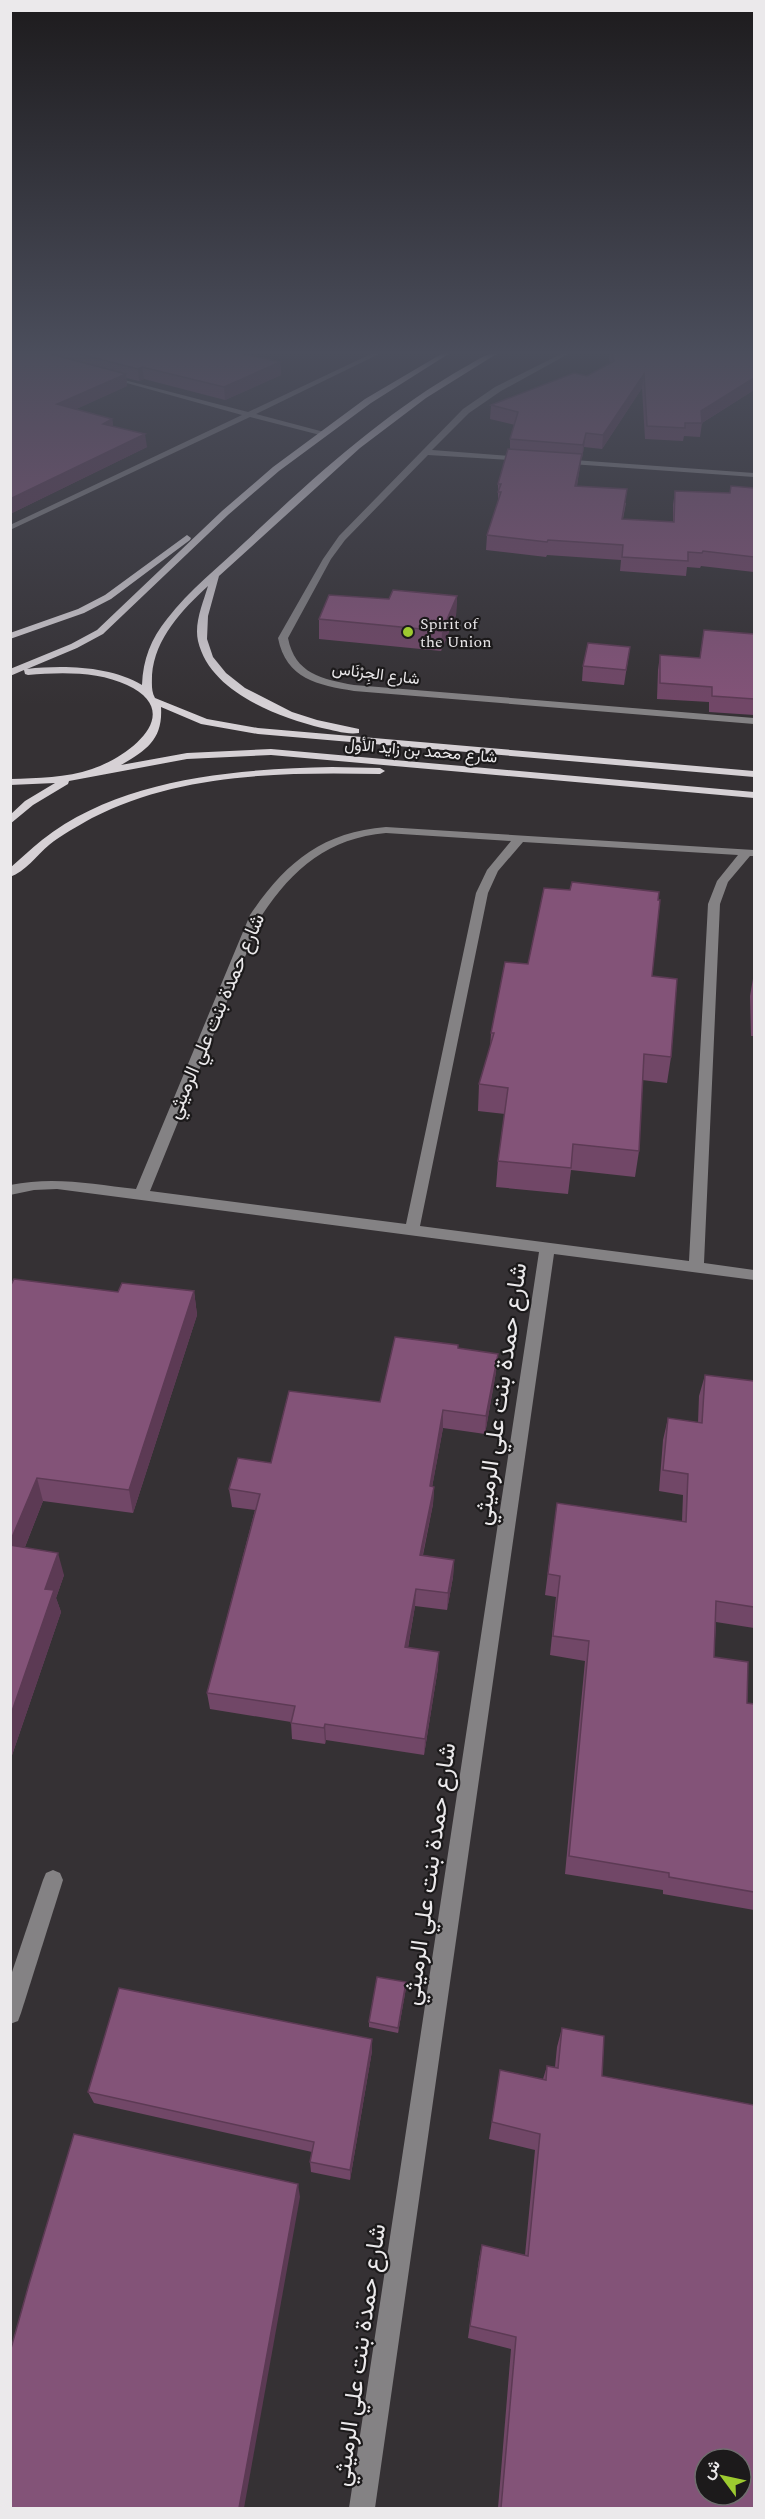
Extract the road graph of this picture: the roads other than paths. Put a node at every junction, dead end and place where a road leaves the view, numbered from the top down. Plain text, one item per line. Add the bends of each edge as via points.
1 (132, 471) edge
2 (274, 471) edge
3 (326, 471) edge
4 (406, 471) edge
5 (690, 471) edge
6 (754, 475) edge
7 (225, 513) junction
8 (10, 528) edge
9 (215, 576) junction
10 (10, 636) edge
11 (10, 674) edge
12 (150, 697) junction
13 (754, 721) edge
14 (492, 750) junction
15 (484, 771) junction
16 (754, 774) edge
17 (81, 776) junction
18 (10, 782) edge
19 (754, 795) edge
20 (10, 821) edge
21 (521, 837) junction
22 (751, 853) edge
23 (10, 874) edge
24 (10, 1190) edge
25 (141, 1195) junction
26 (412, 1231) junction
27 (547, 1248) junction
28 (696, 1267) junction
29 (754, 1275) edge
30 (52, 1880) dead end
31 (10, 2013) edge
32 (362, 2508) edge

1 - 8 street
2 - 7 main road
3 - 9 main road
4 - 13 street, شارع الجِرْنَاس via 342,538 283,638 284,652 300,670 354,688
5 - 6 street
7 - 10 main road via 108,597 81,611
7 - 11 main road via 100,632
9 - 12 main road via 174,616 158,639 149,660
9 - 14 main road via 203,627 205,650 217,668 246,693 278,710 319,724 449,740
11 - 12 main road, شارع محمد بن زايد الأول via 88,671 128,682
12 - 14 main road, شارع محمد بن زايد الأول via 205,722 229,727
12 - 17 main road via 157,710 157,724 149,739 112,765
14 - 16 main road, شارع محمد بن زايد الأول
15 - 17 main road, شارع محمد بن زايد الأول via 271,752 187,756
15 - 19 main road, شارع محمد بن زايد الأول
15 - 23 main road via 304,768 194,781 102,811 54,837
17 - 18 main road
17 - 20 main road via 36,798
21 - 22 street, شارع حمدة بنت علي الرميثي
21 - 25 street, شارع حمدة بنت علي الرميثي via 373,830 338,838 314,853 275,888 256,915
21 - 26 street via 493,870 482,893
22 - 28 street via 729,871 714,904
24 - 25 street, شارع حمدة بنت علي الرميثي via 57,1184
25 - 26 street, شارع حمدة بنت علي الرميثي
26 - 27 street, شارع حمدة بنت علي الرميثي
27 - 28 street, شارع حمدة بنت علي الرميثي
27 - 32 street, شارع حمدة بنت علي الرميثي
28 - 29 street, شارع حمدة بنت علي الرميثي
30 - 31 street

